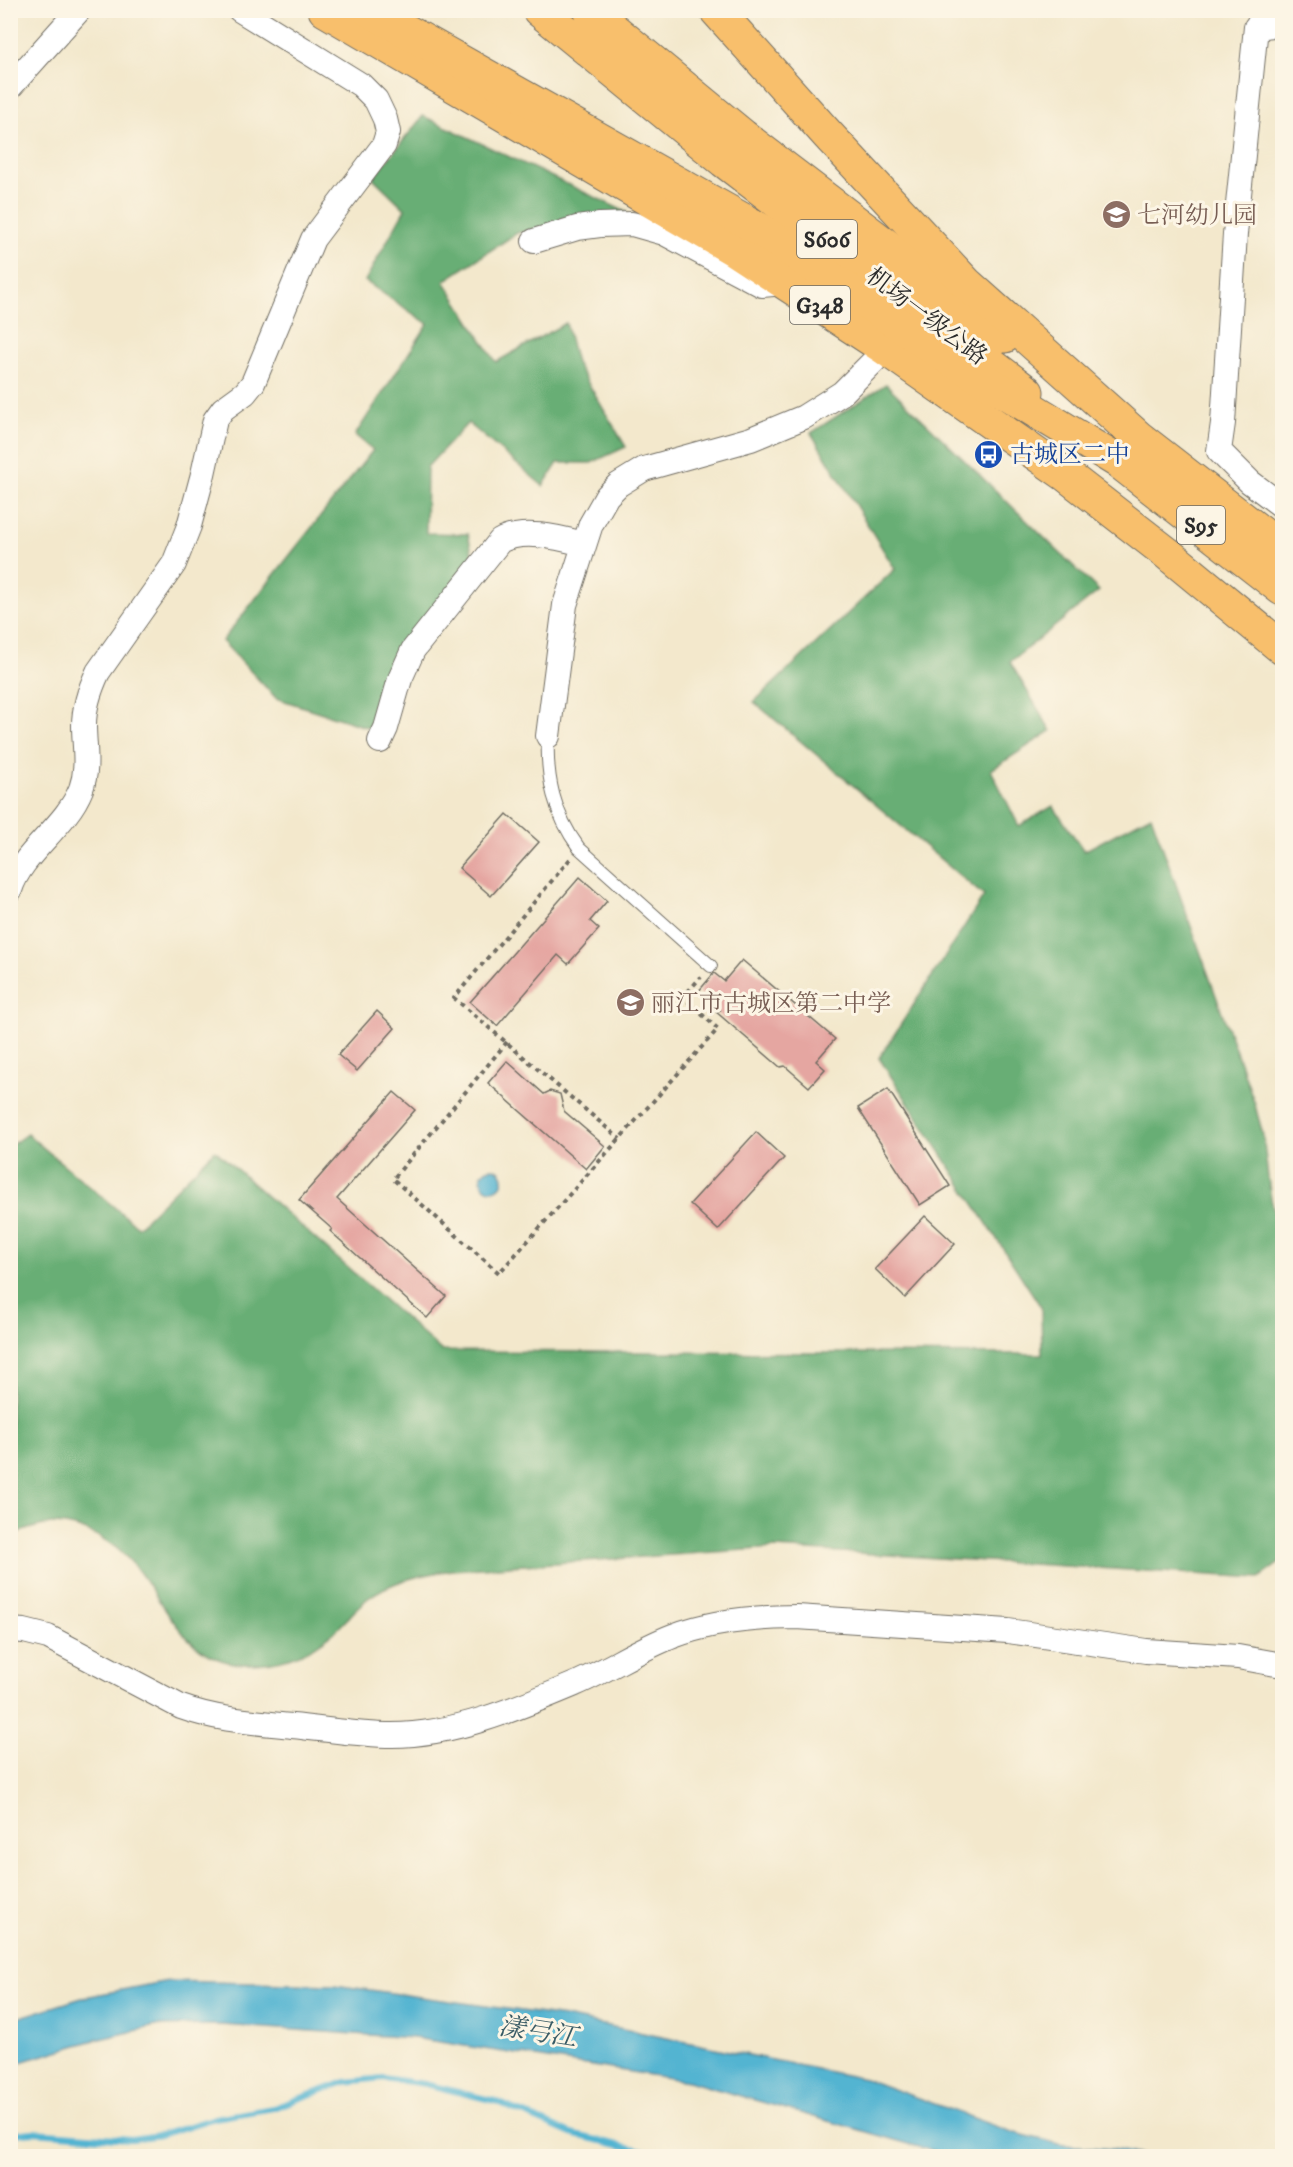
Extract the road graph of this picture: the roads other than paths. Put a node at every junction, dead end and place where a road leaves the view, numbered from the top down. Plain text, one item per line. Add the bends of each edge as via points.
1 (79, 10) edge
2 (240, 10) edge
3 (324, 10) edge
4 (369, 10) edge
5 (540, 10) edge
6 (590, 10) edge
7 (716, 10) edge
8 (1282, 24) edge
9 (10, 87) edge
10 (534, 242) dead end
11 (784, 282) junction
12 (886, 349) junction
13 (1128, 449) junction
14 (1282, 506) edge
15 (584, 544) junction
16 (1282, 549) edge
17 (1282, 589) edge
18 (1282, 648) edge
19 (548, 736) joint
20 (380, 741) dead end
21 (10, 890) edge
22 (711, 966) road end
23 (10, 1630) edge
24 (1282, 1665) edge

1 - 9 street
2 - 21 street via 361,85 376,100 388,132 381,151 313,239 253,383 215,420 203,474 174,564 92,684 85,711 86,765 80,792 21,868
3 - 11 highway, G348
4 - 13 highway via 761,230 942,354
5 - 13 highway, 机场一级公路 / S606 via 724,161
6 - 13 highway, 机场一级公路 / S606
7 - 13 highway via 966,283
8 - 14 street via 1256,27 1234,234 1219,451
10 - 11 street via 578,228 632,224 664,233 762,285
11 - 12 highway, G348
12 - 15 street via 842,393 804,417 751,439 644,469 630,477 602,503
12 - 18 highway, G348 via 1066,475
13 - 16 highway, S95
13 - 17 highway, S95
15 - 19 street via 565,605
15 - 20 street via 526,534 500,541 413,650
19 - 22 lane via 548,771 555,803 579,848
23 - 24 street via 48,1637 199,1713 232,1720 392,1735 492,1716 575,1684 670,1637 716,1624 770,1617 1008,1631

